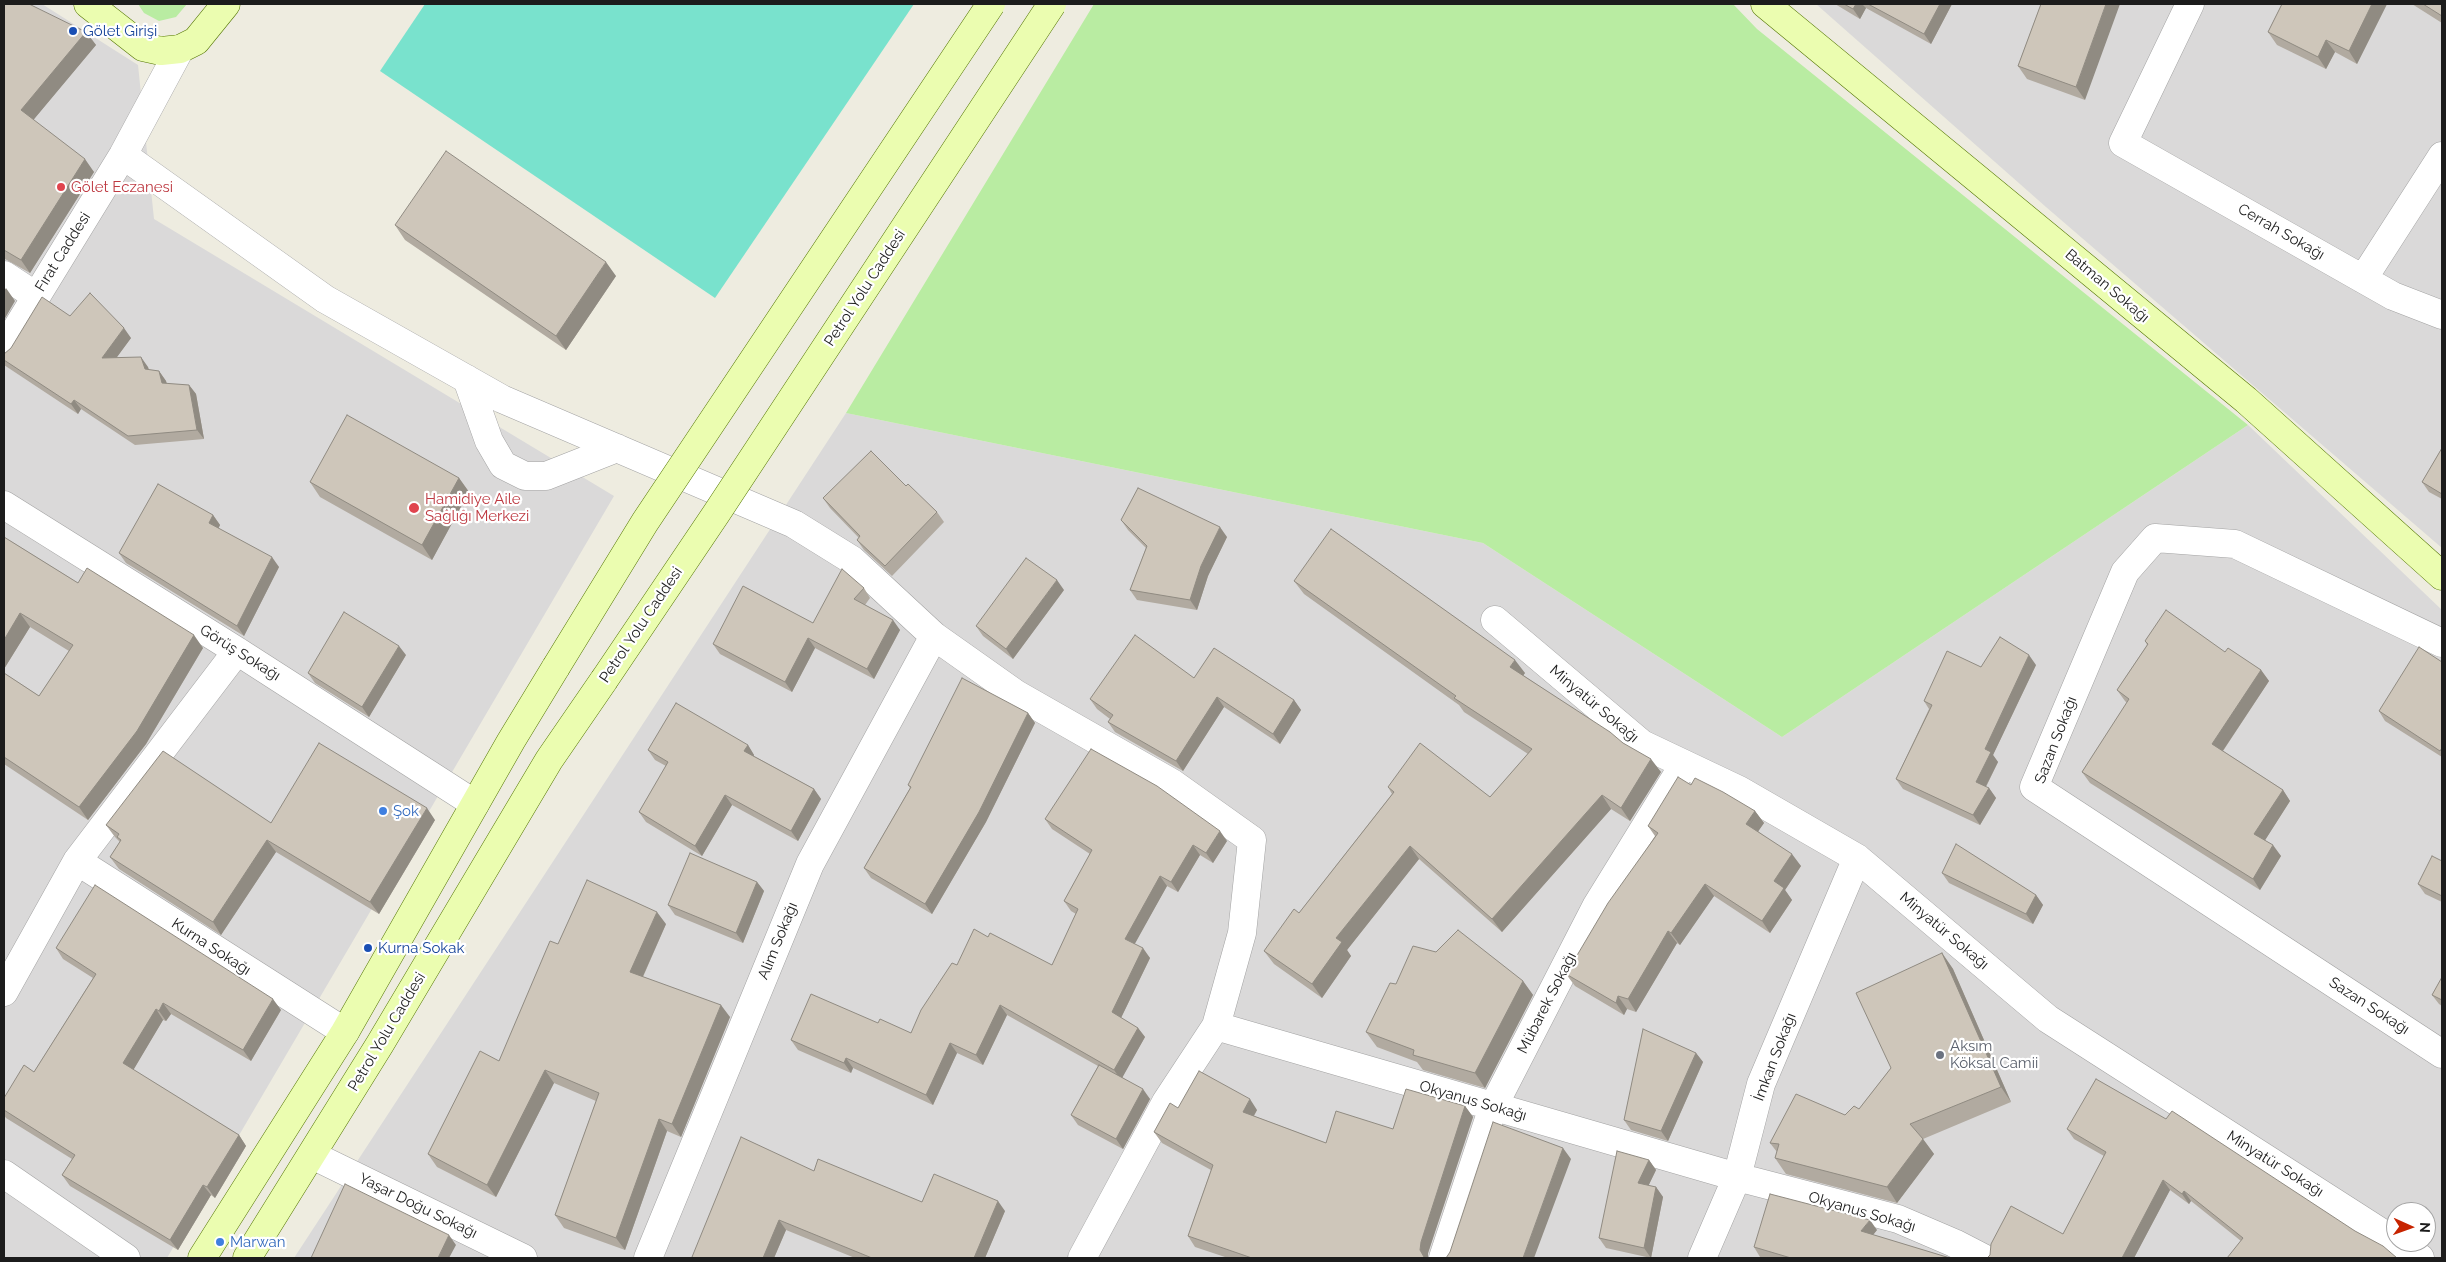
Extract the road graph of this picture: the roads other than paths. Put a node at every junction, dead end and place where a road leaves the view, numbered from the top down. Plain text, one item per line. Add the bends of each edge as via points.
1 (88, 4) edge
2 (111, 4) edge
3 (226, 4) edge
4 (991, 4) edge
5 (1052, 4) edge
6 (1765, 4) edge
7 (2180, 8) edge
8 (212, 15) edge
9 (128, 37) junction
10 (180, 49) junction
11 (123, 155) junction
12 (2442, 156) edge
13 (4, 276) edge
14 (2363, 279) junction
15 (36, 296) junction
16 (2442, 315) edge
17 (4, 348) edge
18 (467, 379) junction
19 (618, 448) junction
20 (4, 505) edge
21 (2442, 576) edge
22 (1495, 620) dead end
23 (934, 636) junction
24 (2442, 643) edge
25 (237, 651) junction
26 (1684, 764) junction
27 (475, 804) junction
28 (1857, 858) junction
29 (77, 861) junction
30 (4, 992) edge
31 (1216, 1026) junction
32 (345, 1032) junction
33 (2442, 1054) edge
34 (1493, 1107) junction
35 (312, 1155) junction
36 (4, 1174) edge
37 (1737, 1177) junction
38 (2386, 1236) edge
39 (1951, 1251) edge
40 (126, 1258) edge
41 (202, 1258) edge
42 (248, 1258) edge
43 (523, 1258) edge
44 (648, 1258) edge
45 (1082, 1258) edge
46 (1443, 1258) edge
47 (1702, 1258) edge
48 (1983, 1258) edge

1 - 9 main road
2 - 9 main road via 117,22
3 - 8 main road
4 - 27 main road, bridge via 646,522
5 - 35 main road, Petrol Yolu Caddesi, bridge via 722,506 549,760
6 - 21 main road, Batman Sokağı via 2246,400
7 - 14 street, Cerrah Sokağı via 2124,143
8 - 10 main road via 196,41
9 - 10 main road via 143,47 161,51
10 - 11 street, Fırat Caddesi
11 - 15 street, Fırat Caddesi
11 - 18 street via 325,299
12 - 14 street
13 - 15 street
14 - 16 street, Cerrah Sokağı via 2393,296
15 - 17 street, Fırat Caddesi
18 - 19 street via 502,399
18 - 19 street via 489,442 503,465 525,476 546,476
19 - 23 street via 794,524 852,560
20 - 25 street, Görüş Sokağı
22 - 26 street, Minyatür Sokağı via 1642,744
23 - 31 street via 1016,694 1172,783 1252,840 1242,933
23 - 44 street, Alim Sokağı via 810,864
24 - 33 street, Sazan Sokağı via 2235,544 2155,538 2125,572 2034,787
25 - 27 street, Görüş Sokağı
25 - 29 street
26 - 28 street, Minyatür Sokağı via 1739,790
26 - 34 street, Mübarek Sokağı via 1597,906
27 - 32 main road
28 - 37 street, İmkan Sokağı via 1761,1084
28 - 38 street, Minyatür Sokağı via 2048,1019
29 - 30 street
29 - 32 street, Kurna Sokağı
31 - 34 street, Okyanus Sokağı
31 - 45 street via 1166,1102
32 - 41 main road
34 - 37 street, Okyanus Sokağı
34 - 46 street, Mübarek Sokağı
35 - 42 main road, Petrol Yolu Caddesi
35 - 43 street, Yaşar Doğu Sokağı
36 - 40 street
37 - 39 street, Okyanus Sokağı via 1898,1219
37 - 47 street, İmkan Sokağı
39 - 48 street, Okyanus Sokağı

